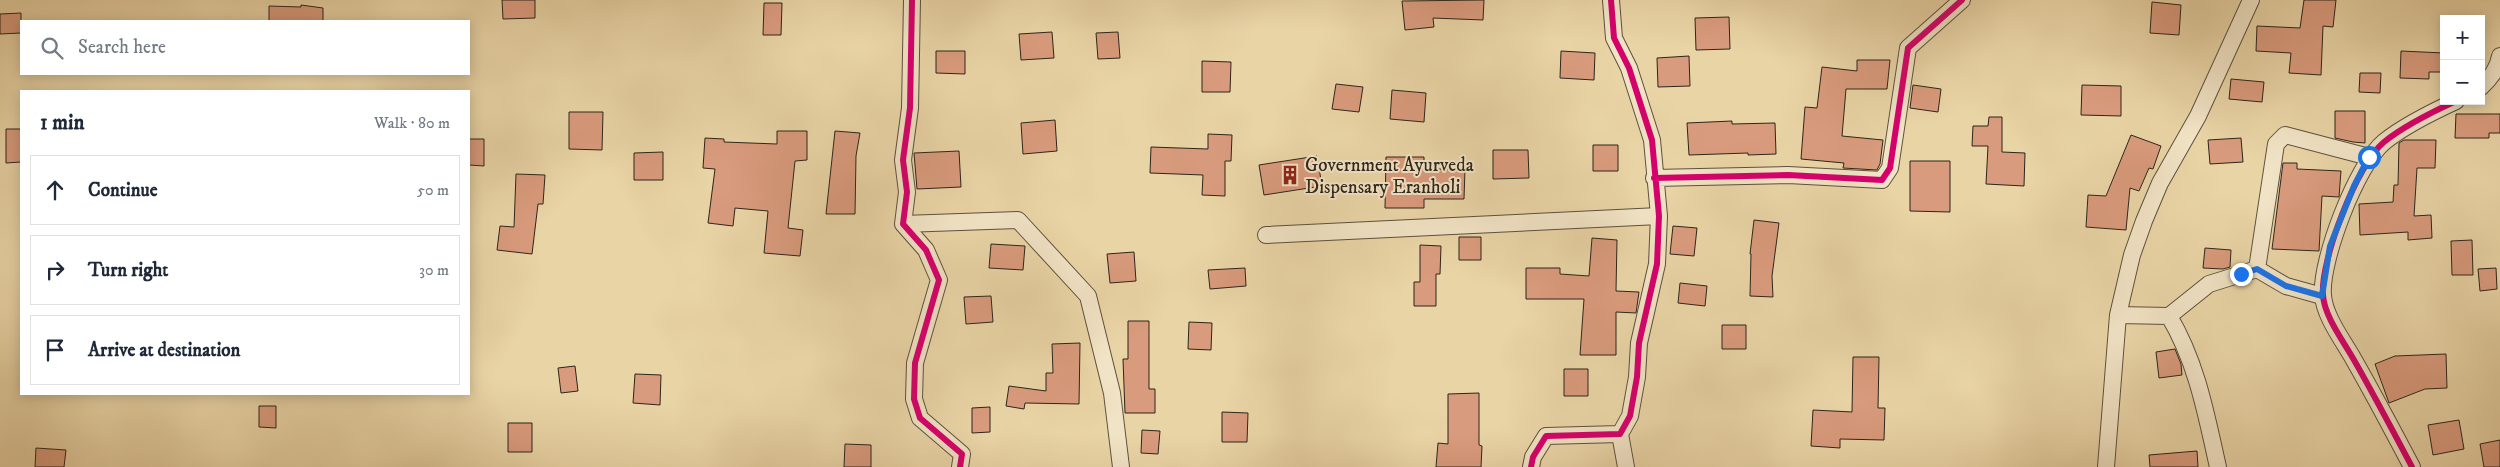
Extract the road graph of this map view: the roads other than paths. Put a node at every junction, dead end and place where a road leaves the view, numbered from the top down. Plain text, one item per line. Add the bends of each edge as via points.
1 (912, 0) edge
2 (1611, 0) edge
3 (1962, 0) edge
4 (2252, 0) edge
5 (2500, 56) edge
6 (2485, 83) edge
7 (2447, 105) edge
8 (2369, 157) junction
9 (1654, 178) junction
10 (1659, 216) junction
11 (904, 224) junction
12 (1266, 235) dead end
13 (2257, 269) junction
14 (2322, 296) junction
15 (2118, 315) junction
16 (2169, 316) junction
17 (1620, 434) junction
18 (960, 467) edge
19 (1121, 467) edge
20 (1531, 467) edge
21 (1626, 467) edge
22 (2106, 467) edge
23 (2218, 467) edge
24 (2412, 467) edge

1 - 11 street via 910,108 902,160 907,192
2 - 9 street via 1614,38 1629,68 1652,140
3 - 9 street via 1908,48 1890,168 1882,180 1788,175
4 - 15 street via 2198,116 2160,183 2144,220
5 - 6 street via 2499,64
7 - 8 street via 2384,142
8 - 13 street via 2285,135 2276,144
8 - 14 street via 2330,246
9 - 10 street
10 - 12 street
10 - 17 street via 1657,264 1639,343 1637,377 1630,416
11 - 18 street via 926,250 939,280 914,363 914,399 920,418 962,454
11 - 19 street via 1018,220 1088,296 1112,393
13 - 14 street via 2286,286
13 - 16 street via 2209,284
14 - 24 street via 2332,322
15 - 16 street
15 - 22 street
16 - 23 street via 2196,374
17 - 20 street via 1546,436 1533,457
17 - 21 street

